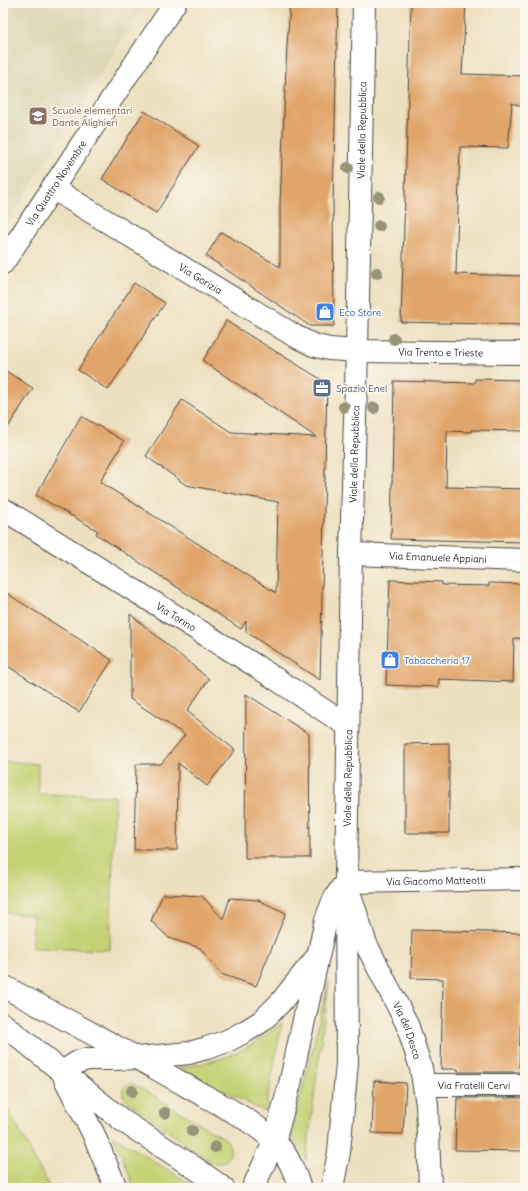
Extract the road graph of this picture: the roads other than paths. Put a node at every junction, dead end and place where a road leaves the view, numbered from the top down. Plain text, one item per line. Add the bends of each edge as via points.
1 (175, 3) edge
2 (364, 3) edge
3 (52, 188) junction
4 (3, 263) edge
5 (357, 351) junction
6 (525, 353) edge
7 (3, 509) edge
8 (351, 554) junction
9 (525, 560) edge
10 (348, 726) junction
11 (525, 879) edge
12 (346, 882) junction
13 (319, 953) junction
14 (3, 986) edge
15 (3, 1024) edge
16 (138, 1058) junction
17 (62, 1072) junction
18 (424, 1085) junction
19 (525, 1085) edge
20 (274, 1142) junction
21 (116, 1188) edge
22 (223, 1188) edge
23 (253, 1188) edge
24 (300, 1188) edge
25 (332, 1188) edge
26 (430, 1188) edge

1 - 3 street, Via Quattro Novembre
2 - 5 street, Viale della Repubblica
3 - 4 street, Via Quattro Novembre
3 - 5 street, Via Gorizia via 295,336 329,349
5 - 6 street, Via Trento e Trieste
5 - 8 street, Viale della Repubblica
7 - 10 street, Via Torino
8 - 9 street, Via Emanuele Appiani
8 - 10 street, Viale della Repubblica
10 - 12 street, Viale della Repubblica
11 - 12 street, Via Giacomo Matteotti
12 - 13 street via 332,902
12 - 18 street, Via del Desco via 366,944 407,1024
12 - 25 street, Viale della Repubblica via 347,1063 340,1145
13 - 16 street via 280,1003 262,1021 246,1031 208,1048
13 - 20 street via 290,1084
14 - 16 street
15 - 17 street
16 - 17 street via 87,1059
16 - 20 street via 238,1115
17 - 21 street via 93,1133
17 - 22 street via 123,1121
18 - 19 street, Via Fratelli Cervi
18 - 26 street, Via del Desco
20 - 23 street
20 - 24 street via 283,1151

